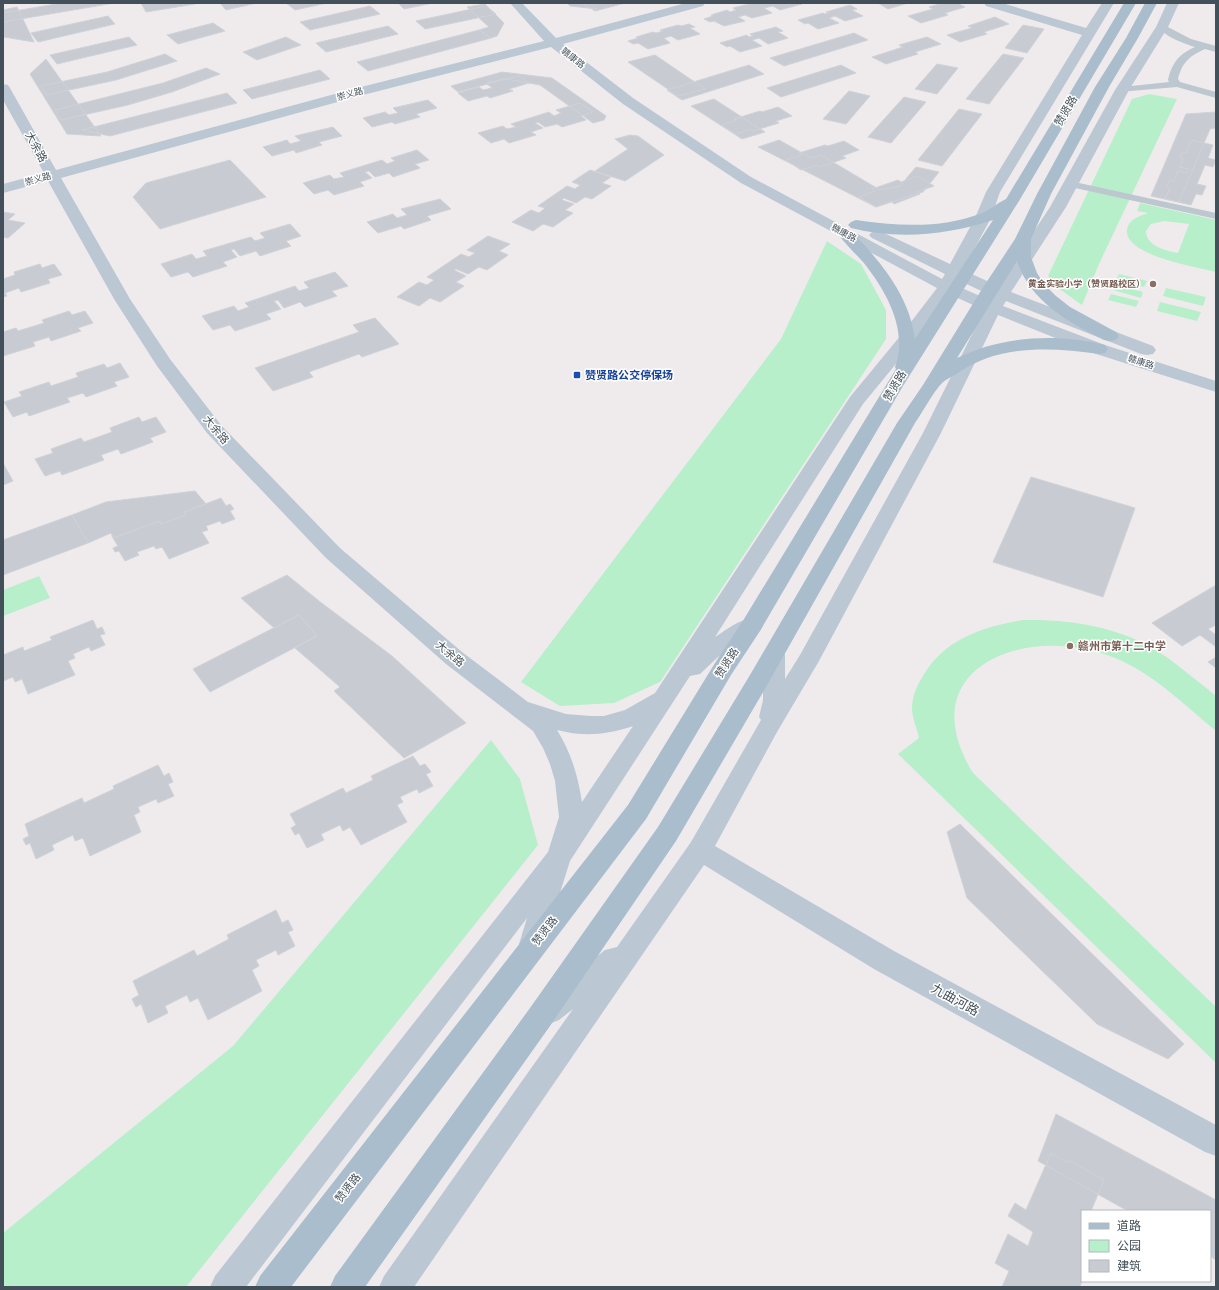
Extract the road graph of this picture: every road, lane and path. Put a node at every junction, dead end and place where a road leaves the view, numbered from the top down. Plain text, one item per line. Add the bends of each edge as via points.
1 (516, 3) edge
2 (531, 3) edge
3 (670, 3) edge
4 (699, 3) edge
5 (990, 3) edge
6 (1108, 3) edge
7 (1130, 3) edge
8 (1151, 3) edge
9 (1173, 3) edge
10 (1162, 27) junction
11 (1089, 33) junction
12 (557, 38) junction
13 (1204, 46) junction
14 (1216, 49) edge
15 (1177, 84) junction
16 (3, 88) edge
17 (1122, 90) junction
18 (1216, 95) edge
19 (50, 172) junction
20 (3, 180) edge
21 (1070, 184) junction
22 (3, 189) edge
23 (1012, 201) junction
24 (1216, 216) edge
25 (983, 218) junction
26 (851, 230) junction
27 (1023, 249) junction
28 (954, 282) junction
29 (992, 299) junction
30 (907, 340) junction
31 (1105, 342) junction
32 (968, 359) junction
33 (1216, 373) edge
34 (932, 385) junction
35 (894, 386) junction
36 (1216, 388) edge
37 (752, 625) junction
38 (774, 655) junction
39 (668, 692) junction
40 (512, 703) junction
41 (769, 726) junction
42 (700, 850) junction
43 (560, 855) junction
44 (635, 943) junction
45 (529, 952) junction
46 (540, 1018) junction
47 (1216, 1141) edge
48 (226, 1287) edge
49 (271, 1287) edge
50 (346, 1287) edge
51 (395, 1287) edge

1 - 12 street, 赣康路
2 - 12 street, 赣康路
3 - 12 street, 崇义路
4 - 12 street, 崇义路
5 - 11 street
6 - 11 street
7 - 23 main road, 赞贤路
8 - 27 main road, 赞贤路 via 1102,86 1044,194
9 - 10 street
10 - 13 street via 1175,36
10 - 17 street
11 - 25 street via 993,192
12 - 19 street, 崇义路
12 - 26 street, 赣康路 via 628,101 746,180
13 - 14 street
13 - 15 street via 1181,58 1173,80
15 - 17 street
15 - 18 street
16 - 19 street, 大余路
17 - 21 street
19 - 20 street, 崇义路
19 - 22 street, 崇义路
19 - 40 street, 大余路 via 122,299 164,362 214,429 333,553 454,658
21 - 24 street
21 - 27 street via 1058,207
23 - 25 main road via 1005,208
23 - 28 main road, 赞贤路
25 - 26 main road via 958,225 926,229
25 - 28 street
26 - 28 street, 赣康路
26 - 30 main road via 892,291 904,318
27 - 29 main road, 赞贤路
27 - 31 main road via 1030,275 1035,283 1055,304 1080,320
28 - 29 street, 赣康路
28 - 30 street
28 - 35 main road, 赞贤路
29 - 31 street, 赣康路
29 - 32 street
29 - 34 main road, 赞贤路
30 - 35 main road via 906,363
30 - 39 street via 856,401
31 - 32 main road via 1025,345 992,350
31 - 33 street, 赣康路
31 - 36 street, 赣康路
32 - 34 main road via 951,368
32 - 41 street via 808,661
34 - 38 main road, 赞贤路 via 906,423
35 - 37 main road, 赞贤路
37 - 39 street via 710,651
37 - 45 main road, 赞贤路 via 637,812
38 - 41 street via 774,700
38 - 46 main road, 赞贤路 via 667,834
39 - 40 street via 629,718 599,726 568,725
39 - 43 street
40 - 43 street via 541,725 562,764 569,793 571,817
41 - 42 street
42 - 44 street
42 - 47 street, 九曲河路 via 884,960
43 - 45 street
43 - 48 street
44 - 46 street
44 - 51 street
45 - 49 main road, 赞贤路
46 - 50 main road, 赞贤路

